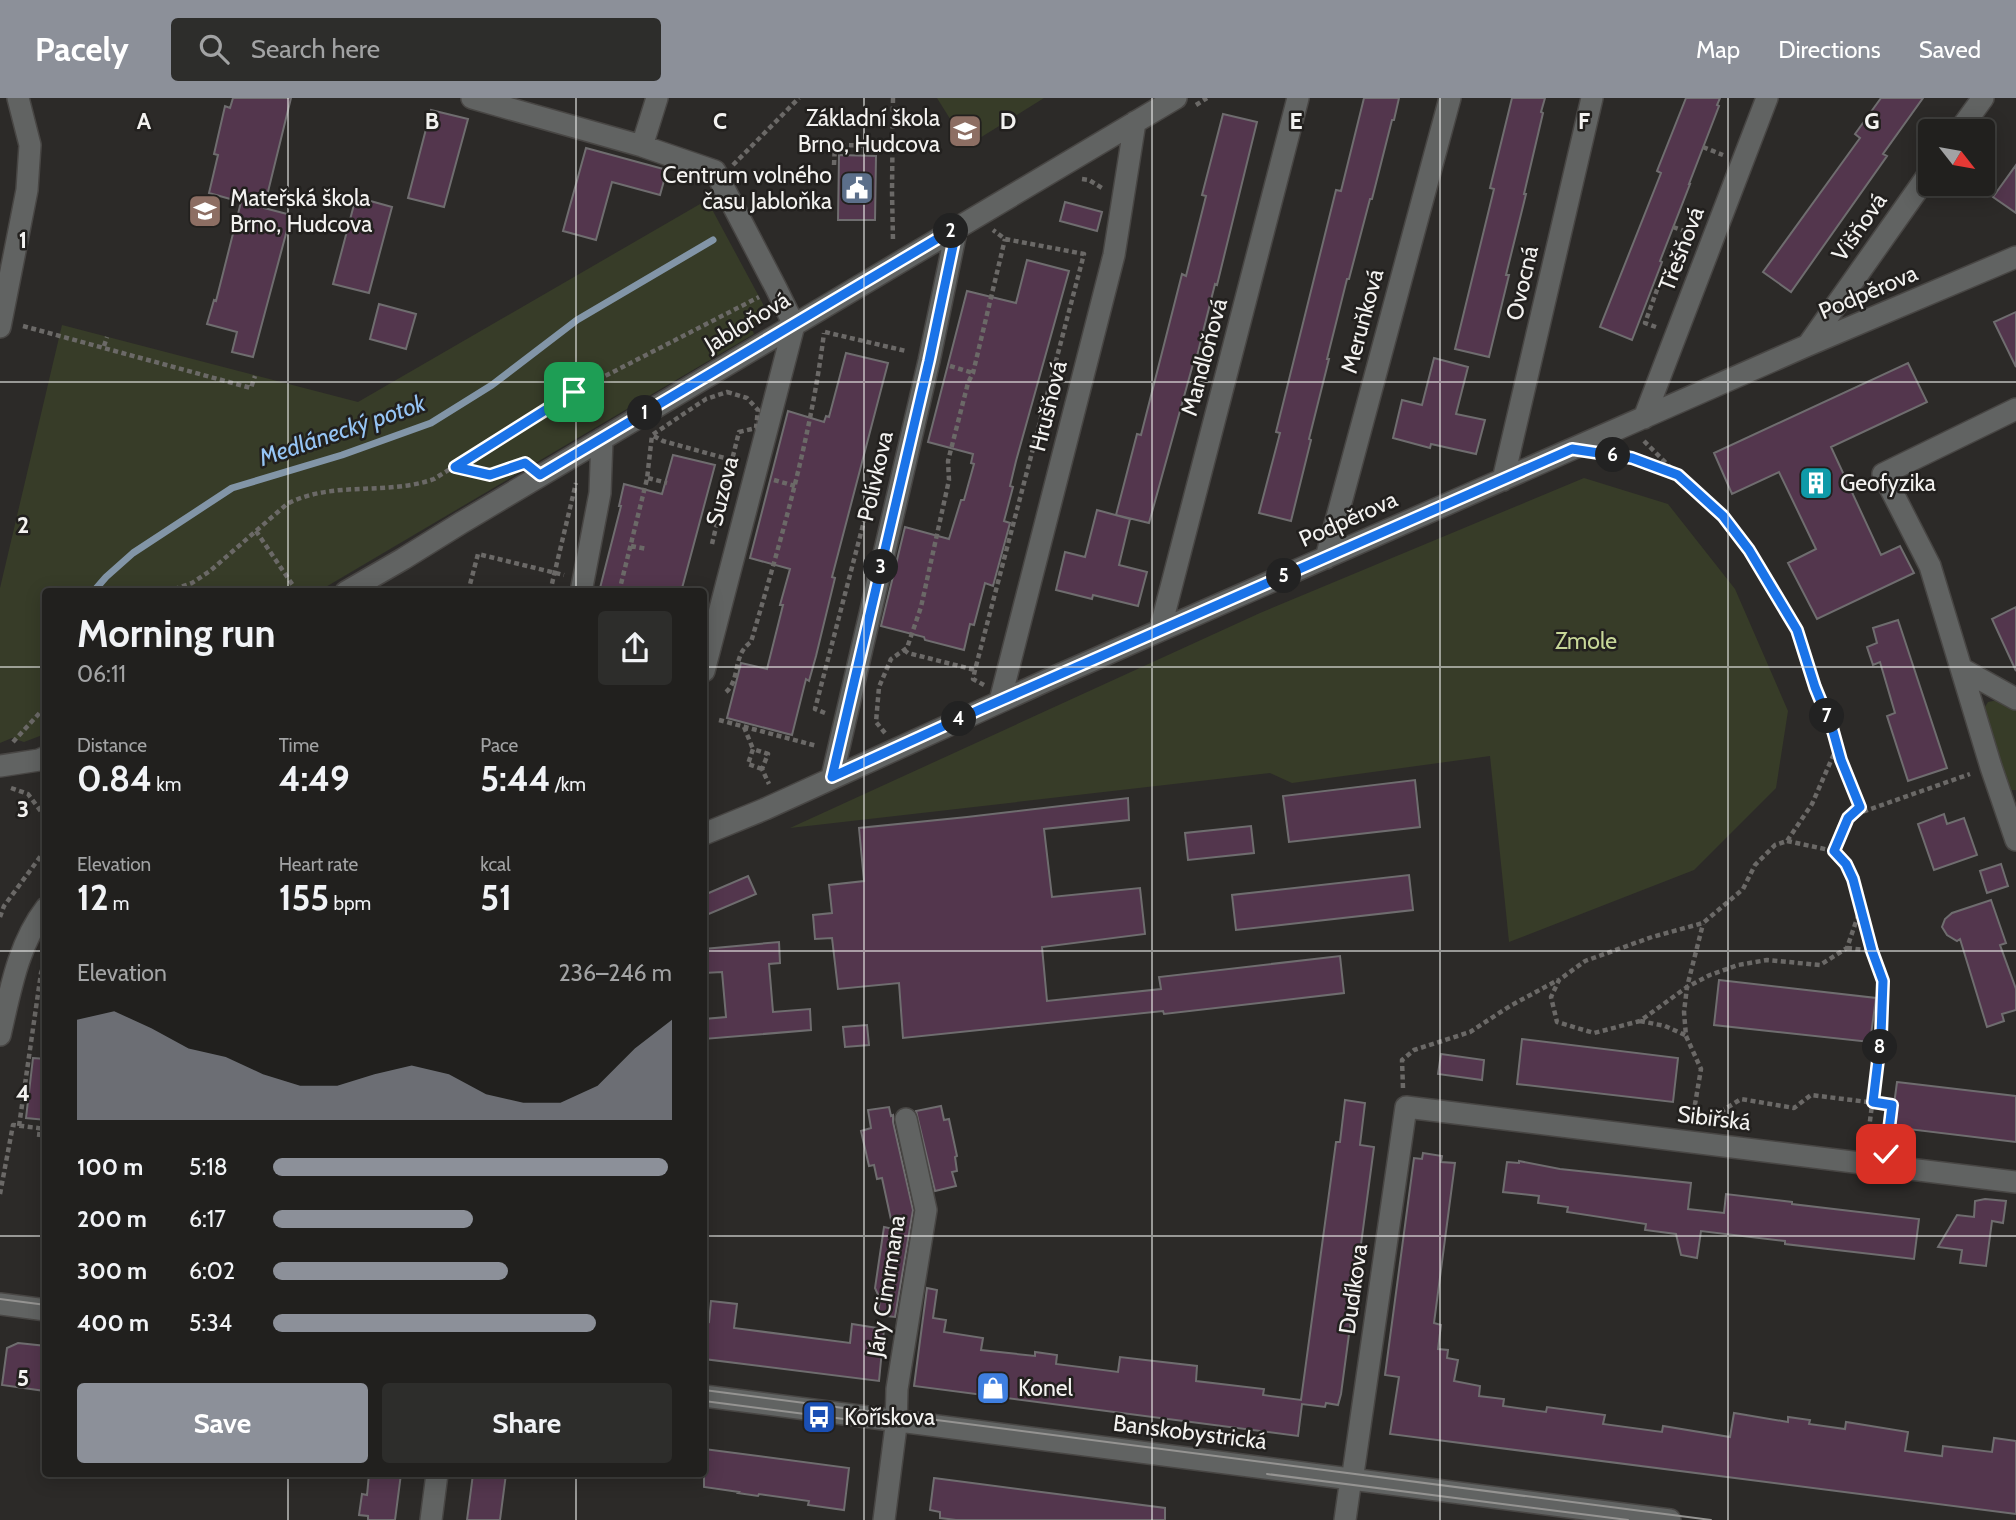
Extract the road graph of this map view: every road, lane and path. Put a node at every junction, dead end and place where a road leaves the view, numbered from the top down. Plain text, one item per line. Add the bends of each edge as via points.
1 (18, 98) edge
2 (472, 98) edge
3 (657, 98) edge
4 (799, 98) edge
5 (893, 98) edge
6 (1176, 98) edge
7 (1298, 98) edge
8 (1450, 98) edge
9 (1592, 98) edge
10 (1767, 98) edge
11 (1983, 98) edge
12 (1968, 119) edge
13 (1135, 122) junction
14 (642, 146) junction
15 (892, 146) junction
16 (1703, 147) dead end
17 (1730, 158) dead end
18 (834, 165) dead end
19 (727, 172) dead end
20 (1075, 178) dead end
21 (1918, 189) edge
22 (1109, 197) dead end
23 (1001, 222) dead end
24 (957, 227) junction
25 (1673, 227) dead end
26 (1685, 231) dead end
27 (1005, 239) junction
28 (894, 243) dead end
29 (1090, 249) dead end
30 (1084, 254) junction
31 (2016, 257) edge
32 (1681, 263) dead end
33 (764, 295) dead end
34 (1, 323) edge
35 (794, 325) junction
36 (1663, 330) dead end
37 (107, 337) dead end
38 (909, 341) dead end
39 (104, 346) junction
40 (1807, 346) junction
41 (906, 351) junction
42 (904, 363) dead end
43 (947, 366) dead end
44 (973, 373) junction
45 (255, 376) dead end
46 (2016, 409) edge
47 (890, 423) dead end
48 (1642, 428) junction
49 (652, 435) junction
50 (602, 439) junction
51 (1608, 455) dead end
52 (732, 460) junction
53 (455, 467) junction
54 (502, 471) dead end
55 (1678, 475) junction
56 (648, 478) junction
57 (771, 480) dead end
58 (1503, 480) junction
59 (667, 483) dead end
60 (566, 485) dead end
61 (795, 486) junction
62 (256, 531) junction
63 (631, 545) junction
64 (710, 548) dead end
65 (647, 549) dead end
66 (1326, 558) junction
67 (555, 573) junction
68 (583, 585) edge
69 (178, 588) edge
70 (293, 588) edge
71 (353, 588) edge
72 (469, 588) edge
73 (551, 588) edge
74 (620, 588) edge
75 (1160, 630) junction
76 (904, 650) junction
77 (707, 659) edge
78 (1962, 669) junction
79 (975, 670) junction
80 (726, 692) dead end
81 (990, 698) junction
82 (2016, 699) edge
83 (42, 710) edge
84 (719, 720) dead end
85 (824, 724) dead end
86 (744, 727) junction
87 (821, 735) dead end
88 (890, 738) dead end
89 (10, 745) dead end
90 (1837, 747) junction
91 (753, 749) junction
92 (42, 764) edge
93 (0, 766) edge
94 (1991, 767) junction
95 (832, 777) junction
96 (0, 788) edge
97 (1860, 807) junction
98 (42, 812) edge
99 (707, 833) edge
100 (2016, 840) edge
101 (1787, 841) junction
102 (1834, 851) junction
103 (42, 854) edge
104 (1860, 907) junction
105 (42, 913) edge
106 (0, 917) edge
107 (1703, 923) junction
108 (1847, 948) junction
109 (1872, 951) junction
110 (42, 970) edge
111 (1559, 980) junction
112 (1687, 987) junction
113 (1640, 1021) junction
114 (0, 1035) edge
115 (1686, 1036) junction
116 (1873, 1102) junction
117 (1406, 1107) junction
118 (906, 1119) dead end
119 (19, 1126) junction
120 (42, 1129) edge
121 (42, 1131) edge
122 (39, 1137) dead end
123 (1886, 1154) dead end
124 (1865, 1163) junction
125 (2016, 1182) edge
126 (0, 1194) edge
127 (0, 1304) edge
128 (42, 1309) edge
129 (707, 1396) edge
130 (896, 1420) junction
131 (437, 1477) edge
132 (1352, 1479) junction
133 (431, 1520) edge
134 (884, 1520) edge
135 (1345, 1520) edge
136 (1670, 1520) edge

1 - 34 street via 30,145 27,190
2 - 14 street
3 - 14 street
4 - 19 path
5 - 15 path
6 - 13 street, Jabloňová
7 - 75 street, Mandloňová
8 - 66 street, Meruňková
9 - 58 street, Ovocná
10 - 48 street, Třešňová
11 - 12 street
13 - 24 street, Jabloňová
13 - 81 street, Hrušňová via 1114,254
14 - 35 street via 715,171
15 - 18 path via 835,145
15 - 28 path
16 - 17 path
20 - 22 path via 1089,180
21 - 40 street, Višňová
23 - 27 path via 990,228
24 - 35 street, Jabloňová
24 - 95 street, Polívkova
25 - 26 path
27 - 30 path
27 - 44 path
29 - 30 path
30 - 79 path
31 - 40 street, Podpěrova
32 - 36 path via 1662,276 1649,303 1645,323
33 - 53 path via 574,392
34 - 39 path
35 - 50 street, Jabloňová
35 - 77 street, Suzova
37 - 39 path
38 - 41 path
39 - 45 path via 251,388
40 - 48 street, Podpěrova
41 - 42 path
41 - 61 path via 824,332
43 - 44 path
44 - 76 path via 948,461 949,480 921,607
46 - 78 street via 1883,474 1930,566
47 - 85 path via 815,709 827,713
48 - 55 path
48 - 58 street, Podpěrova
49 - 52 path
49 - 52 path via 706,398 727,392 747,398 758,410 756,428 739,432
49 - 56 path
50 - 68 street via 600,493
50 - 71 street, Jabloňová
51 - 55 path via 1632,458
52 - 64 path
53 - 54 path via 490,475
53 - 62 path via 408,486 308,495 287,504
55 - 90 path via 1723,516 1797,630
56 - 59 path
56 - 63 path
57 - 61 path
58 - 66 street, Podpěrova
60 - 67 path via 577,480
61 - 80 path via 751,642 743,648
62 - 69 path via 210,571
62 - 70 path
63 - 65 path
63 - 74 path
66 - 75 street, Podpěrova
67 - 68 path
67 - 72 path via 478,554
67 - 73 path
75 - 81 street, Podpěrova
76 - 79 path
76 - 88 path via 891,659 879,687 876,722
78 - 82 street
78 - 94 street
79 - 81 path via 973,679 984,685
81 - 95 street, Podpěrova
83 - 89 path
84 - 86 path
86 - 87 path via 818,746
86 - 91 path
90 - 97 path
90 - 101 path via 1812,804
91 - 91 path via 768,754 762,769 748,764
92 - 93 street
94 - 97 path via 1862,812
94 - 100 street
95 - 99 street, Podpěrova
96 - 98 path via 29,794
97 - 102 path via 1848,818
101 - 102 path
101 - 107 path via 1775,845 1755,865 1743,889
102 - 104 path via 1853,879
103 - 106 path
104 - 108 path
104 - 109 path
105 - 114 street via 18,965
107 - 111 path via 1585,961
107 - 112 path
108 - 109 path
108 - 112 path via 1820,965 1767,960 1738,965
109 - 116 path via 1883,981
110 - 119 path
111 - 113 path via 1552,998 1557,1022 1594,1033
111 - 117 path via 1469,1032 1414,1050 1402,1060
112 - 113 path
112 - 115 path
113 - 115 path
115 - 116 path via 1701,1069 1691,1130 1741,1099 1794,1108 1811,1096
116 - 123 path via 1892,1105
116 - 124 path
117 - 124 street, Sibiřská
117 - 132 street, Dudíkova
118 - 130 street, Járy Cimrmana via 926,1210
119 - 120 path
119 - 126 path via 13,1125
121 - 122 path
124 - 125 street, Sibiřská
127 - 128 street
129 - 130 street, Banskobystrická
130 - 132 street, Banskobystrická
130 - 134 street, Járy Cimrmana
131 - 133 street
132 - 135 street, Dudíkova
132 - 136 street, Banskobystrická

